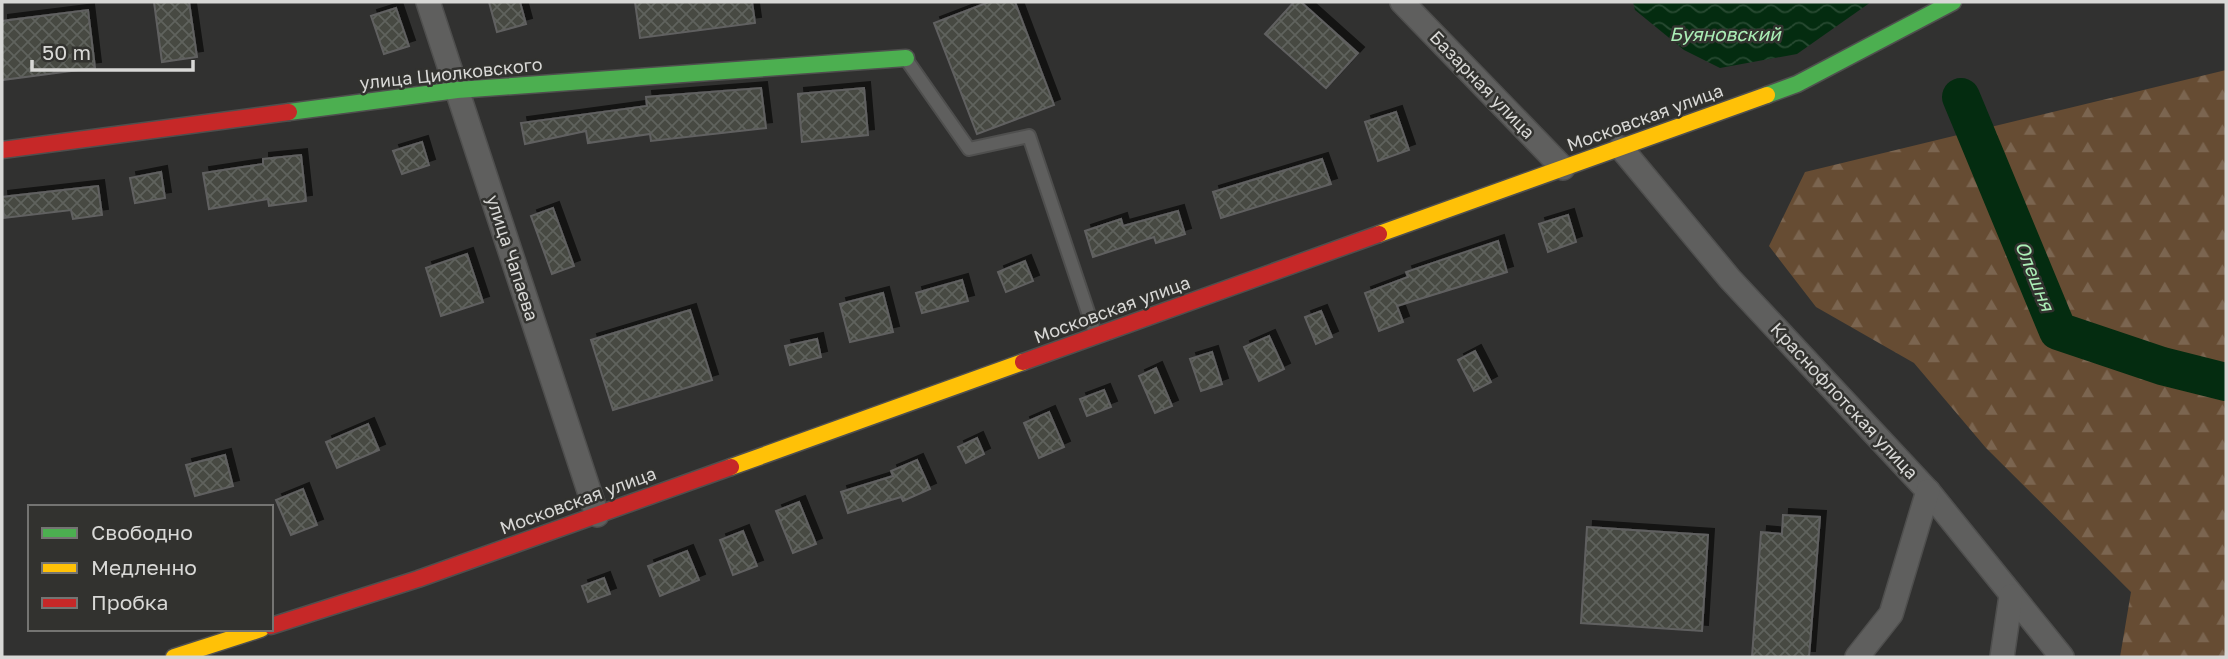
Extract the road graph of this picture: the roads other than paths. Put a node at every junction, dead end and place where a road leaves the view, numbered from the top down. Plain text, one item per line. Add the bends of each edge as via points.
1 (428, 2) edge
2 (1402, 2) edge
3 (1953, 2) edge
4 (906, 58) joint
5 (457, 90) junction
6 (1621, 148) junction
7 (2, 150) edge
8 (1563, 168) junction
9 (1096, 336) junction
10 (1928, 491) junction
11 (597, 515) junction
12 (2011, 596) junction
13 (273, 625) edge
14 (255, 631) edge
15 (174, 657) edge
16 (1857, 657) edge
17 (2002, 657) edge
18 (2062, 657) edge

1 - 5 street, улица Чапаева
2 - 8 street, Базарная улица
3 - 6 street, Московская улица via 1797,85
4 - 5 street, улица Циолковского
4 - 9 lane via 969,149 1029,135
5 - 7 street, улица Циолковского
5 - 11 street, улица Чапаева
6 - 8 street, Московская улица
6 - 10 street, Краснофлотская улица via 1730,279
8 - 9 street, Московская улица
9 - 11 street, Московская улица
10 - 12 street, Краснофлотская улица
10 - 16 street via 1891,614
11 - 13 street, Московская улица
12 - 17 street
12 - 18 street, Краснофлотская улица
14 - 15 street

